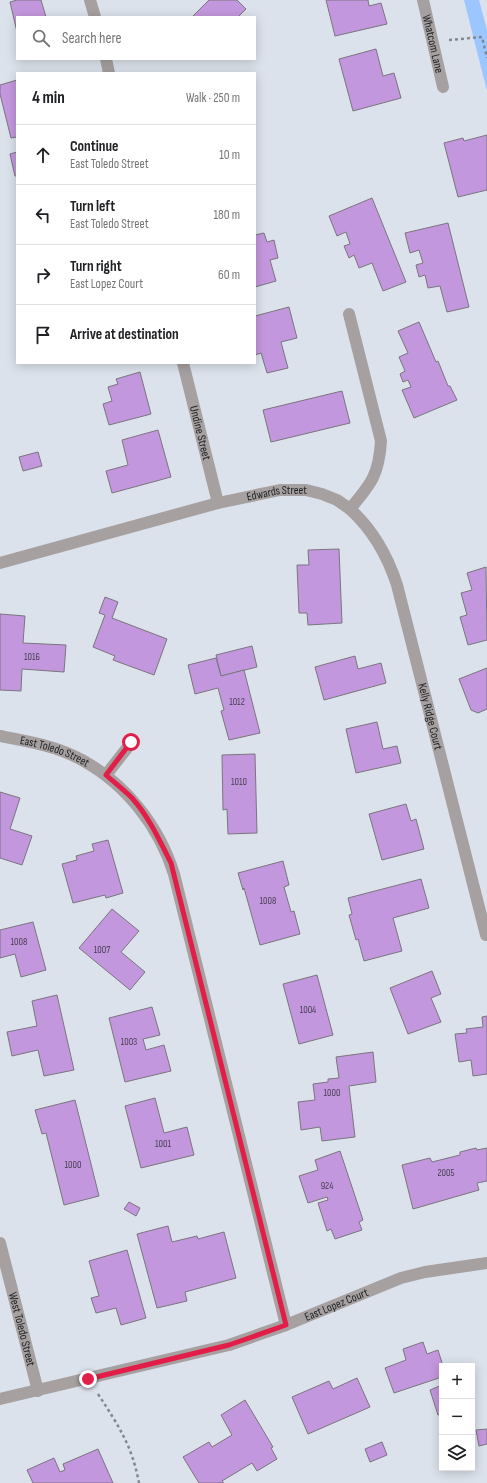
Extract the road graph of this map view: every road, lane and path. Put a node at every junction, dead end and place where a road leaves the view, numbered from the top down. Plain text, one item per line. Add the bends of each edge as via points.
1 (90, 0) edge
2 (423, 0) edge
3 (95, 16) edge
4 (433, 42) junction
5 (487, 58) edge
6 (106, 60) edge
7 (109, 72) edge
8 (443, 88) dead end
9 (349, 314) dead end
10 (183, 364) edge
11 (218, 503) junction
12 (350, 509) junction
13 (0, 563) edge
14 (0, 736) edge
15 (131, 742) dead end
16 (106, 775) junction
17 (486, 935) dead end
18 (0, 1243) edge
19 (487, 1263) edge
20 (286, 1325) junction
21 (88, 1379) junction
22 (38, 1391) junction
23 (0, 1399) edge
24 (139, 1483) edge

1 - 3 street
2 - 4 street, Whatcom Lane
4 - 5 path via 482,37
4 - 8 street, Whatcom Lane
6 - 7 street
9 - 12 street via 381,441 376,475
10 - 11 street, Undine Street
11 - 12 street, Edwards Street via 280,490 306,490 337,500
11 - 13 street, Edwards Street
12 - 17 street, Kelly Ridge Court via 369,530 397,584
14 - 16 street, East Toledo Street via 59,750 81,759
15 - 16 street
16 - 20 street, East Toledo Street via 132,799 148,820 171,863
18 - 22 street, West Toledo Street
19 - 20 street, East Lopez Court via 401,1278
20 - 21 street, East Lopez Court via 229,1345
21 - 22 street, East Lopez Court
21 - 24 path via 130,1447
22 - 23 street, East Lopez Court

